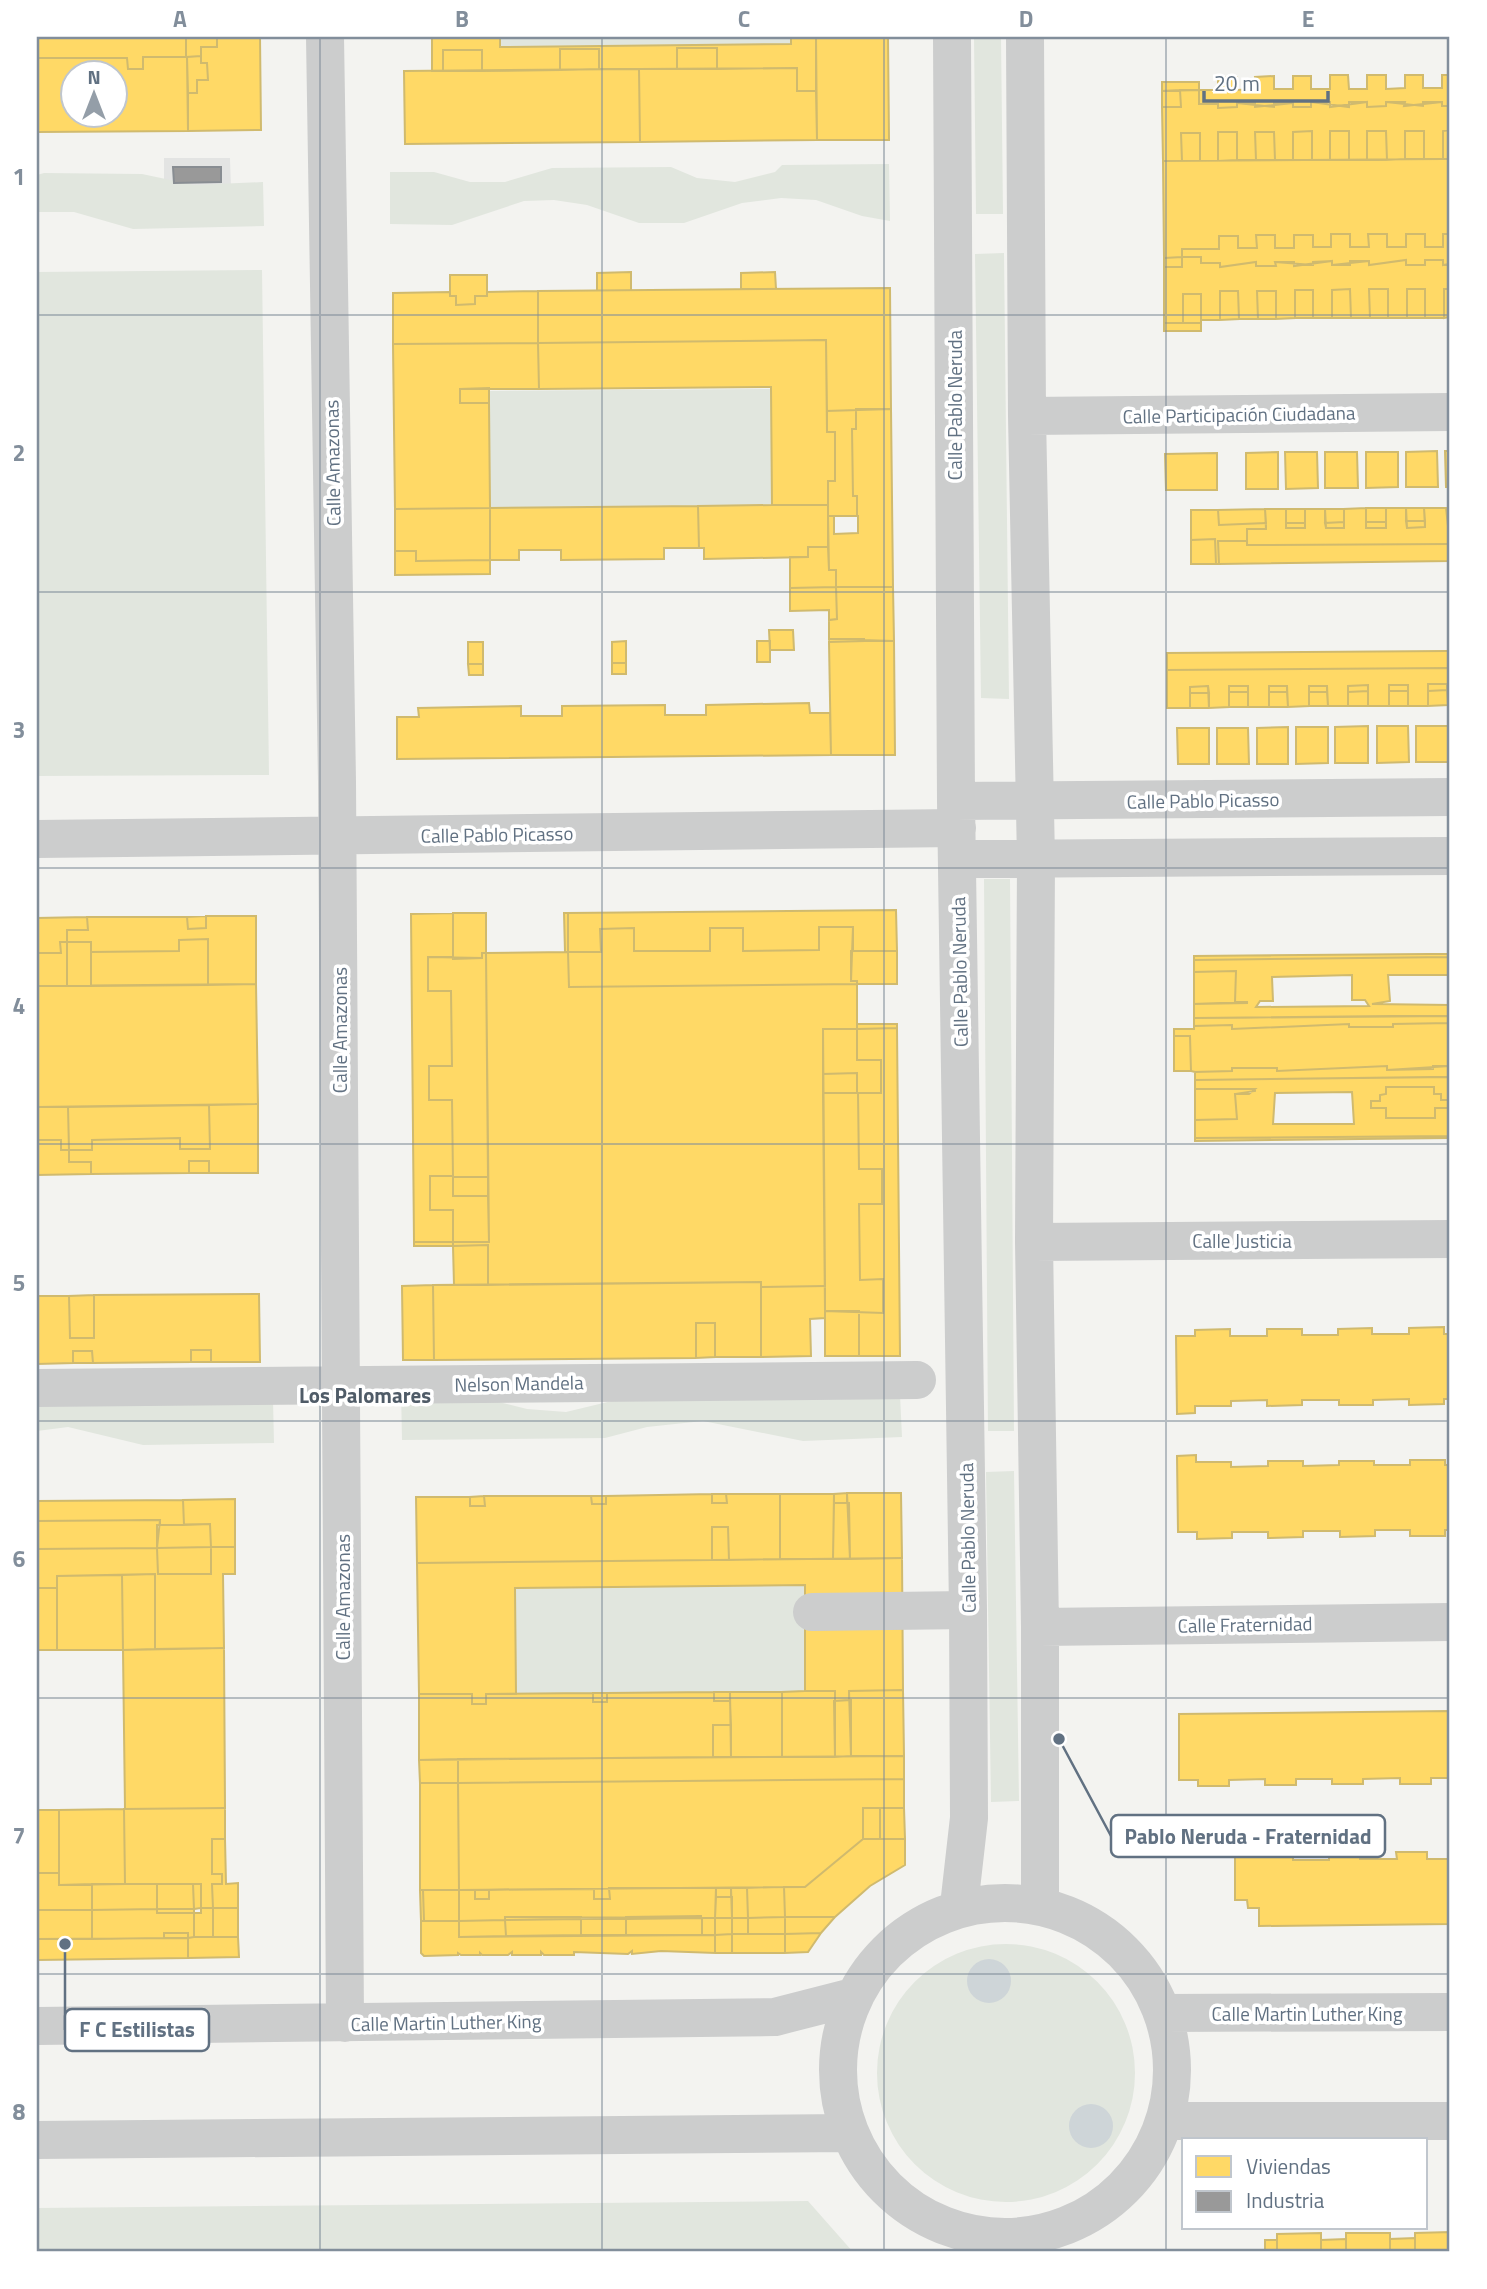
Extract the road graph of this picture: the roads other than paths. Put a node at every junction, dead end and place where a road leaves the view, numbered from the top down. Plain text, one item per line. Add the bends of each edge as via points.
1 (325, 37) edge
2 (952, 37) edge
3 (1024, 37) edge
4 (1450, 412) edge
5 (1027, 416) junction
6 (1450, 797) edge
7 (1035, 803) junction
8 (957, 830) junction
9 (338, 836) junction
10 (37, 839) edge
11 (1450, 856) edge
12 (1036, 859) junction
13 (1450, 1238) edge
14 (1034, 1242) junction
15 (917, 1380) dead end
16 (342, 1386) junction
17 (37, 1388) edge
18 (968, 1610) junction
19 (812, 1612) dead end
20 (1450, 1622) edge
21 (1040, 1627) junction
22 (959, 1906) junction
23 (1040, 1906) junction
24 (853, 1997) junction
25 (1450, 2012) edge
26 (1164, 2013) junction
27 (345, 2023) junction
28 (37, 2026) edge
29 (1166, 2121) junction
30 (1450, 2121) edge
31 (848, 2133) junction
32 (37, 2140) edge
33 (966, 2243) edge
34 (1042, 2244) edge

1 - 9 street, Calle Amazonas
2 - 8 street, Calle Pablo Neruda
3 - 5 street
4 - 5 street, Calle Participación Ciudadana
5 - 7 street
6 - 7 street, Calle Pablo Picasso
7 - 8 street, Calle Pablo Picasso
7 - 12 street
8 - 9 street, Calle Pablo Picasso
8 - 12 street, Calle Pablo Picasso
8 - 18 street, Calle Pablo Neruda
9 - 10 street, Calle Pablo Picasso
9 - 16 street, Calle Amazonas
11 - 12 street, Calle Pablo Picasso
12 - 14 street
13 - 14 street, Calle Justicia
14 - 21 street
15 - 16 street, Nelson Mandela
16 - 17 street, Nelson Mandela
16 - 27 street, Calle Amazonas
18 - 19 street
18 - 22 street, Calle Pablo Neruda via 969,1818
20 - 21 street, Calle Fraternidad
21 - 23 street
22 - 23 street
22 - 24 street via 900,1939 875,1964
23 - 26 street via 1080,1921 1116,1944 1145,1975
24 - 27 street, Calle Martin Luther King via 775,2017
24 - 31 street via 840,2031 836,2064 835,2103
25 - 26 street, Calle Martin Luther King
26 - 29 street via 1174,2067
27 - 28 street, Calle Martin Luther King
29 - 30 street
29 - 34 street via 1152,2158 1119,2195
31 - 32 street
31 - 33 street via 894,2198
33 - 34 street

